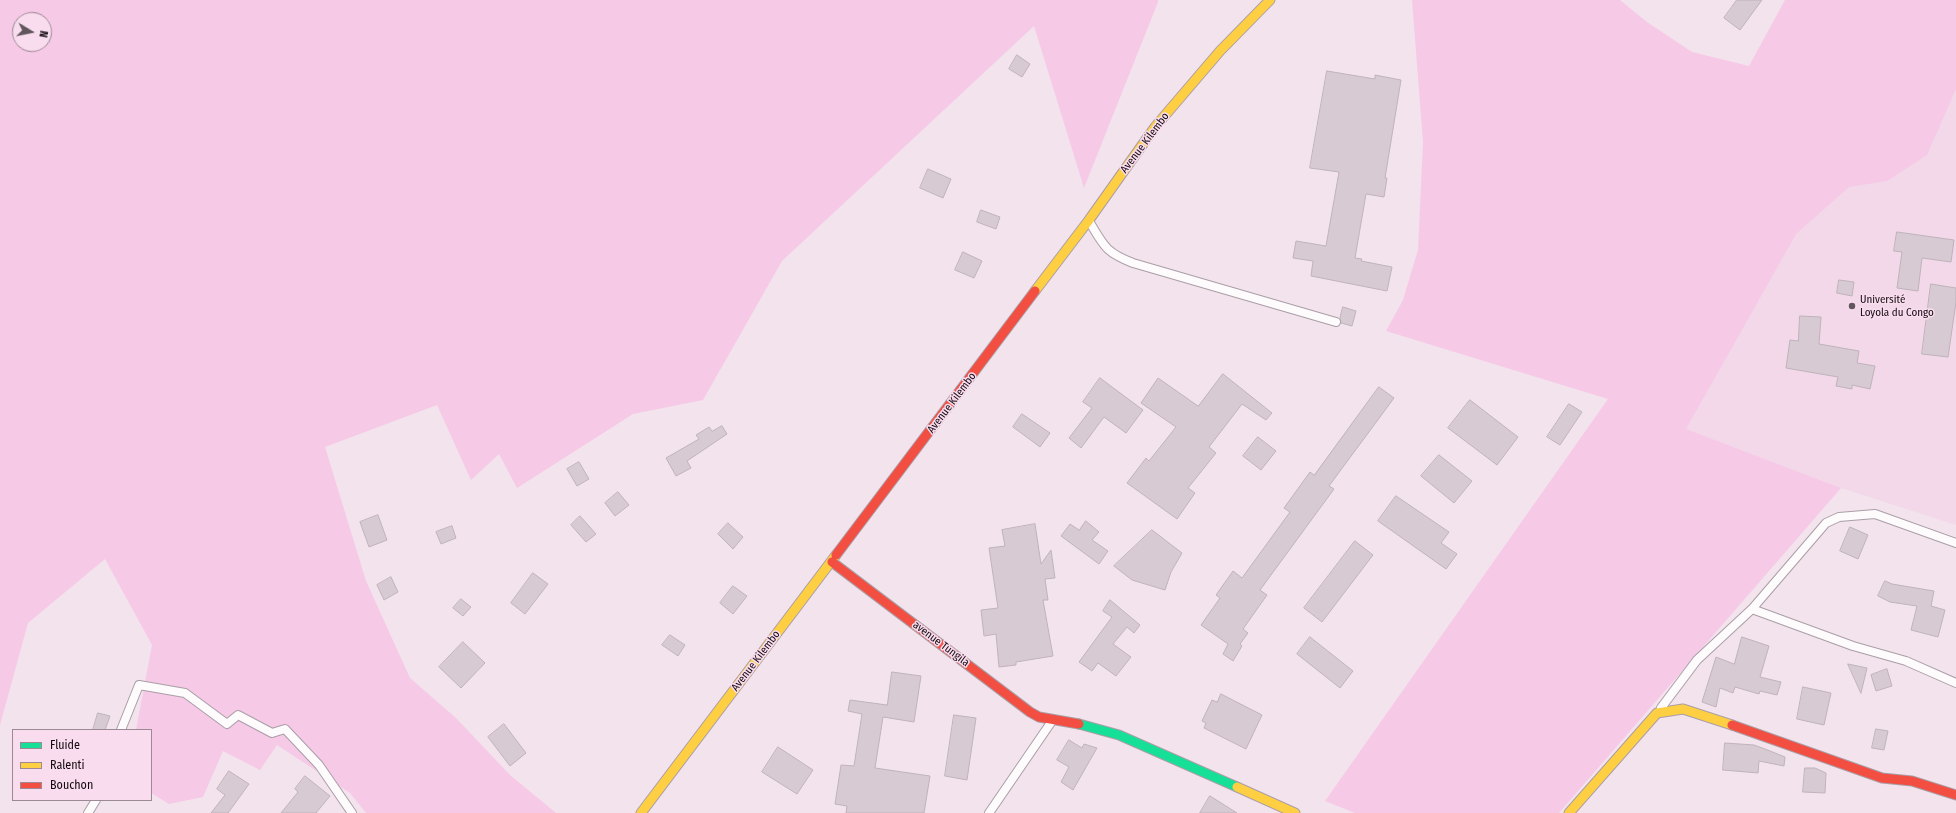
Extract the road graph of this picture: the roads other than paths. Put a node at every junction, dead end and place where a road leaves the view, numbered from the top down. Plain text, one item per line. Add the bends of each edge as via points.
1 (1270, 0) edge
2 (1089, 220) junction
3 (1336, 322) dead end
4 (1956, 544) edge
5 (832, 562) junction
6 (1752, 609) junction
7 (1956, 683) edge
8 (1657, 713) junction
9 (1053, 720) junction
10 (121, 729) edge
11 (1956, 795) edge
12 (95, 801) edge
13 (88, 813) edge
14 (352, 813) edge
15 (641, 813) edge
16 (988, 813) edge
17 (1295, 813) edge
18 (1569, 813) edge

1 - 2 street, Avenue Kilembo via 1220,51 1155,127
2 - 3 lane via 1104,245 1115,256
2 - 5 street, Avenue Kilembo
4 - 6 lane via 1875,514 1839,517 1826,523
5 - 9 street, avenue Tungila via 1030,712
5 - 15 street, Avenue Kilembo
6 - 7 lane via 1853,646 1906,661
6 - 8 lane via 1697,660
8 - 11 street via 1683,709 1882,778 1912,781
8 - 18 street
9 - 16 lane
9 - 17 street, avenue Tungila via 1091,726 1119,735
10 - 14 lane via 139,685 184,693 227,724 238,715 272,733 285,729 319,765
12 - 13 lane

